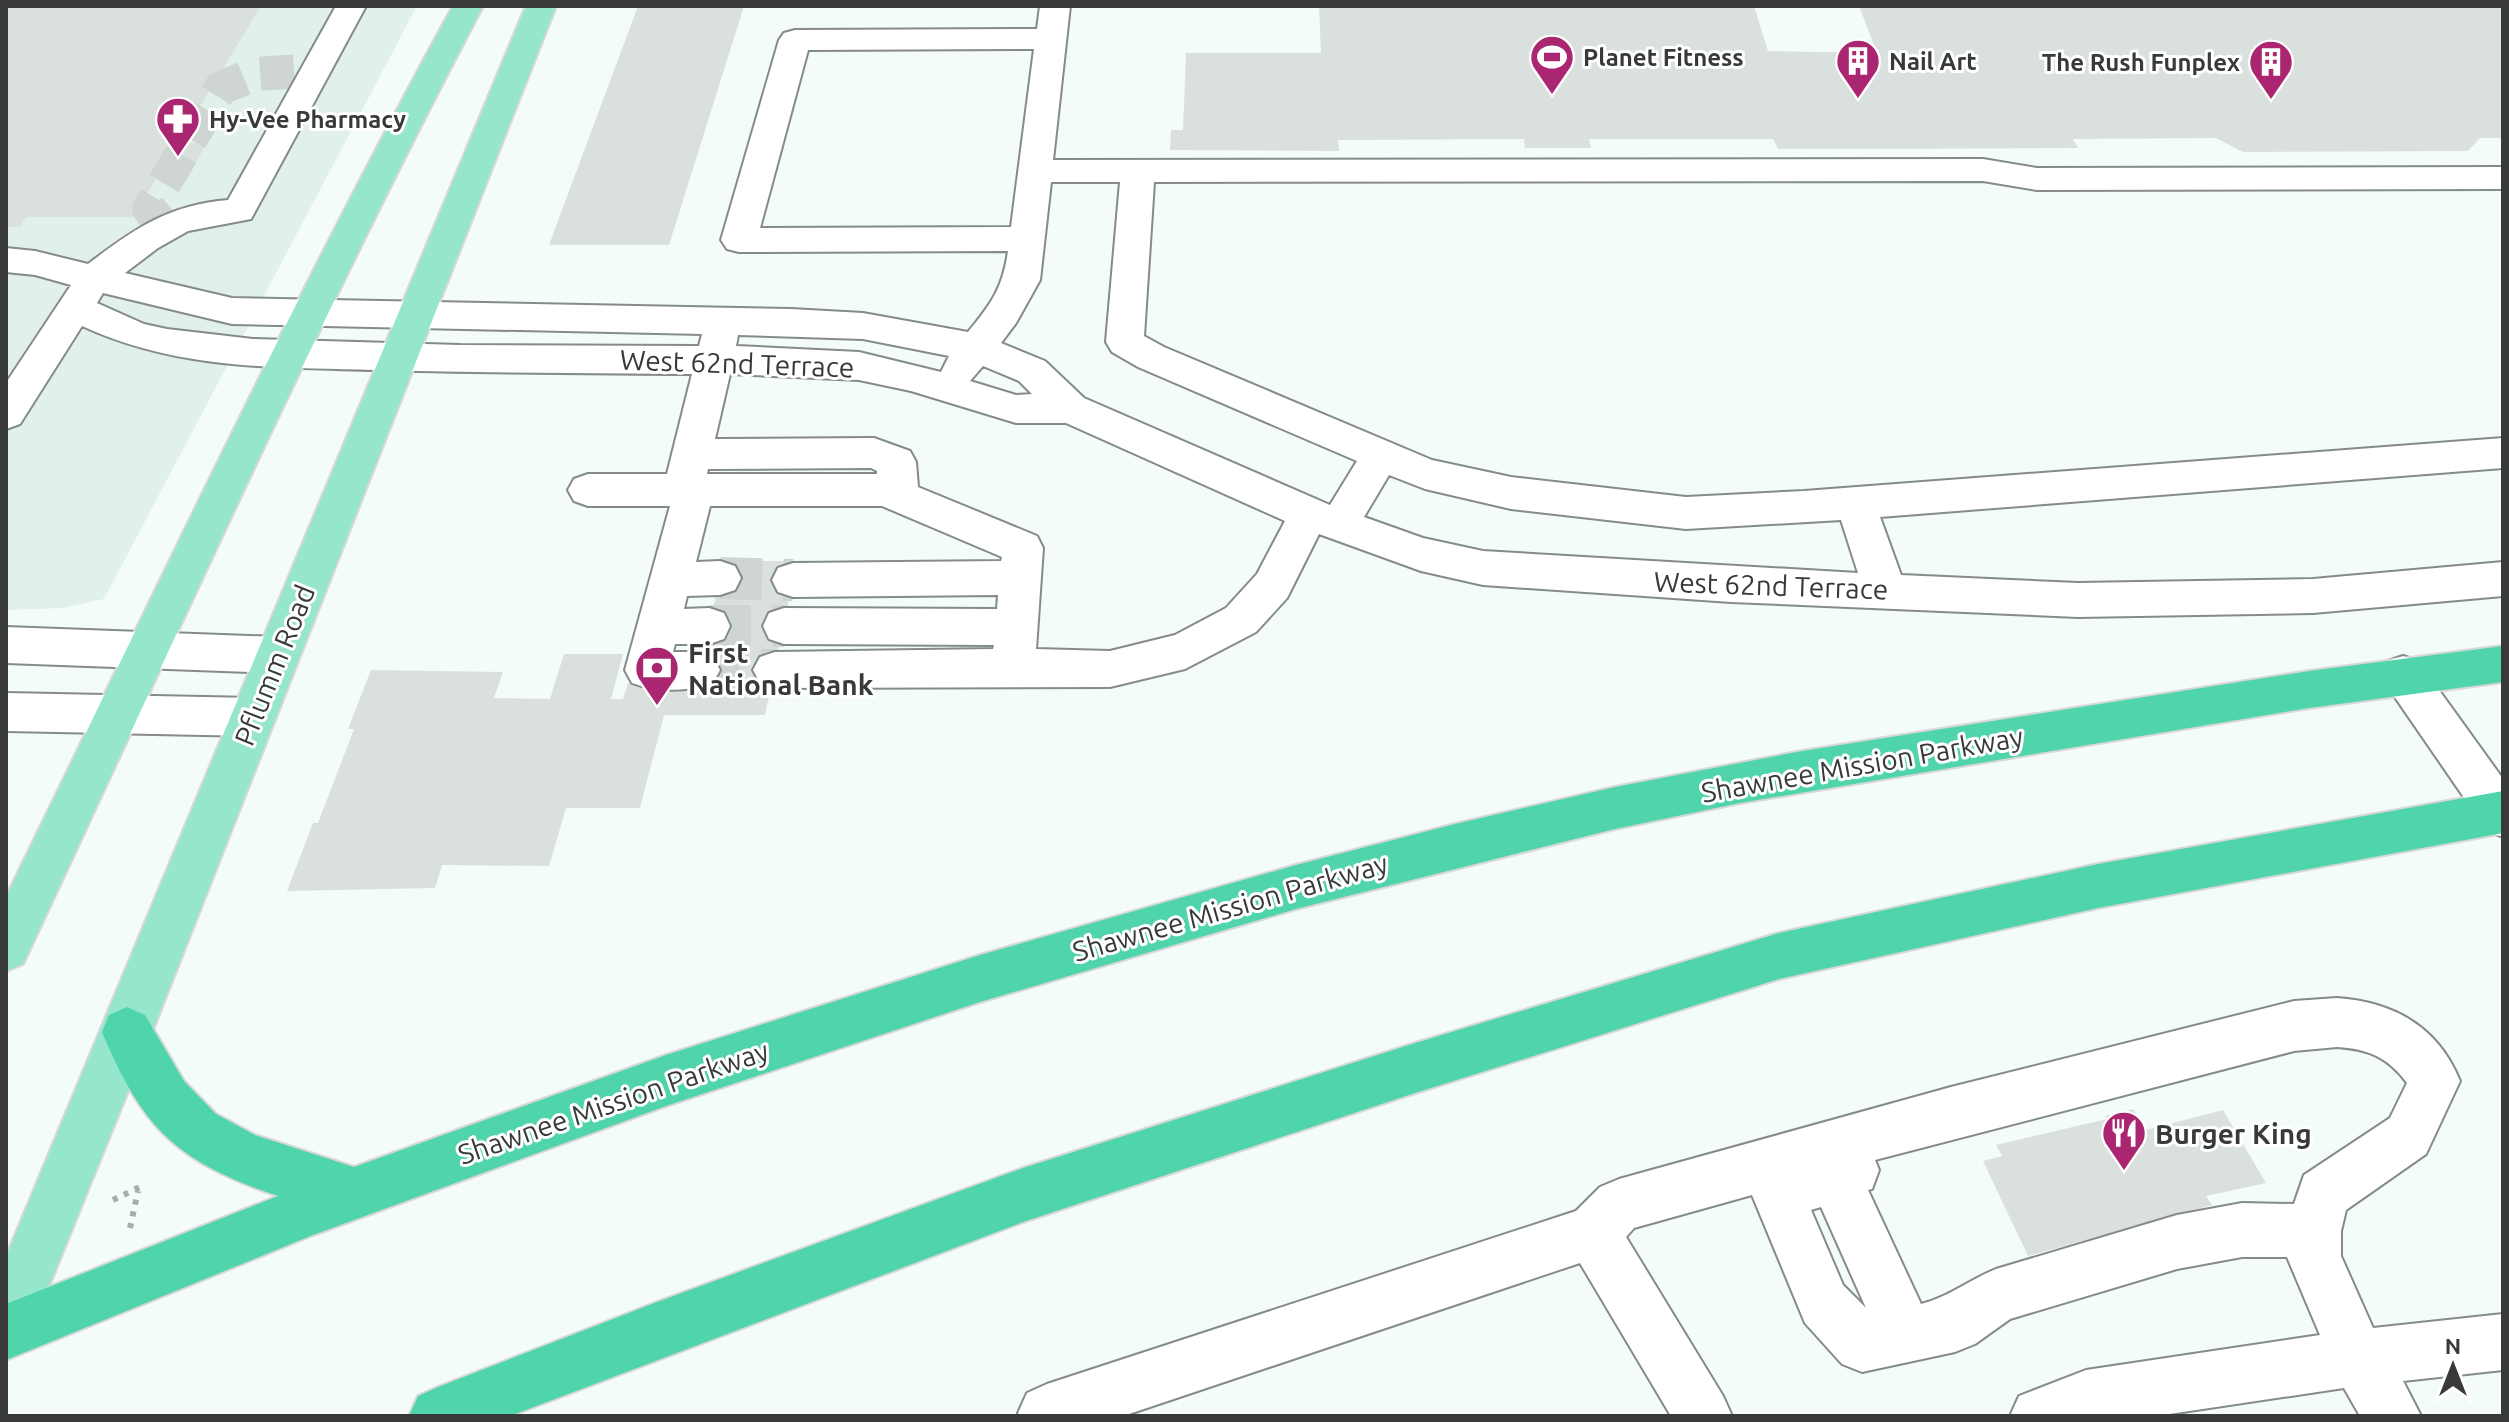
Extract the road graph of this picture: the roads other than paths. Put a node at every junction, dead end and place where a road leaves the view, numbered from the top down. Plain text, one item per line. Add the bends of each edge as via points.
1 (351, 6) edge
2 (468, 6) edge
3 (541, 6) edge
4 (1053, 23) edge
5 (1036, 171) junction
6 (1138, 171) junction
7 (2503, 178) edge
8 (1029, 239) junction
9 (6, 260) edge
10 (85, 293) junction
11 (311, 314) junction
12 (416, 317) junction
13 (719, 340) junction
14 (977, 348) junction
15 (291, 355) junction
16 (399, 357) junction
17 (944, 387) junction
18 (1070, 408) junction
19 (6, 414) edge
20 (2503, 453) edge
21 (1381, 455) junction
22 (690, 478) junction
23 (588, 490) dead end
24 (1856, 502) junction
25 (1324, 520) junction
26 (2503, 579) edge
27 (1886, 590) junction
28 (660, 616) junction
29 (1015, 625) junction
30 (6, 645) edge
31 (150, 649) junction
32 (278, 655) junction
33 (2503, 664) edge
34 (2403, 674) junction
35 (6, 712) edge
36 (119, 715) junction
37 (253, 717) junction
38 (2502, 814) edge
39 (20, 891) edge
40 (6, 948) edge
41 (127, 1032) junction
42 (1951, 1113) junction
43 (353, 1193) junction
44 (2314, 1231) junction
45 (1592, 1232) junction
46 (6, 1323) edge
47 (6, 1332) edge
48 (2503, 1342) edge
49 (2358, 1358) junction
50 (438, 1416) edge
51 (1048, 1416) edge
52 (1703, 1416) edge
53 (2039, 1416) edge
54 (2392, 1416) edge

1 - 10 street via 239,211 204,213 163,225
2 - 11 main road
3 - 12 main road, Pflumm Road
4 - 5 street
4 - 8 street via 795,40 739,240
5 - 6 street
5 - 8 street
6 - 7 street via 1983,170 2037,179
6 - 21 street via 1125,342
8 - 14 street via 1022,280
9 - 10 street via 35,263
10 - 11 street, West 62nd Terrace via 138,287 193,306
10 - 15 street, West 62nd Terrace via 135,335
10 - 19 street
11 - 12 street, West 62nd Terrace
11 - 15 main road
12 - 13 street, West 62nd Terrace
12 - 16 main road, Pflumm Road
13 - 14 street, West 62nd Terrace via 863,326
13 - 16 street, West 62nd Terrace
13 - 17 street, West 62nd Terrace
13 - 22 street
14 - 17 street
14 - 18 street, West 62nd Terrace via 1032,371
15 - 16 street, West 62nd Terrace
15 - 31 main road
16 - 32 main road, Pflumm Road
17 - 18 street, West 62nd Terrace via 1016,409
18 - 25 street, West 62nd Terrace
20 - 24 street
21 - 24 street via 1425,474 1511,493 1616,507 1686,513
21 - 25 street
22 - 23 street
22 - 28 street
22 - 29 street via 885,490 1023,548
24 - 27 street
25 - 27 street, West 62nd Terrace via 1421,554 1483,568
25 - 29 street via 1241,620 1185,651 1110,669
26 - 27 street, West 62nd Terrace via 2313,596 2078,600
28 - 28 street via 709,626
29 - 29 street via 784,627
30 - 31 street
31 - 32 street
31 - 36 main road
32 - 37 main road, Pflumm Road
33 - 34 highway, Shawnee Mission Parkway
34 - 38 street
34 - 43 highway, Shawnee Mission Parkway via 1858,762 1619,807 1396,860 1047,958 643,1089
35 - 36 street
36 - 37 street
36 - 39 main road
37 - 41 main road, Pflumm Road
38 - 50 highway via 2098,886 1779,956 1023,1195
39 - 40 main road
41 - 43 highway via 160,1090 197,1131 243,1155
41 - 46 main road, Pflumm Road
42 - 44 street via 2294,1026 2377,1026 2423,1060 2435,1081 2408,1136 2323,1194
42 - 44 street via 1938,1143 1834,1176 1906,1334 1955,1324 1996,1296 2177,1242 2242,1230
42 - 45 street via 1619,1206
43 - 47 highway, Shawnee Mission Parkway
44 - 49 street via 2314,1257
45 - 51 street
45 - 52 street
48 - 49 street
49 - 53 street via 2086,1398
49 - 54 street

